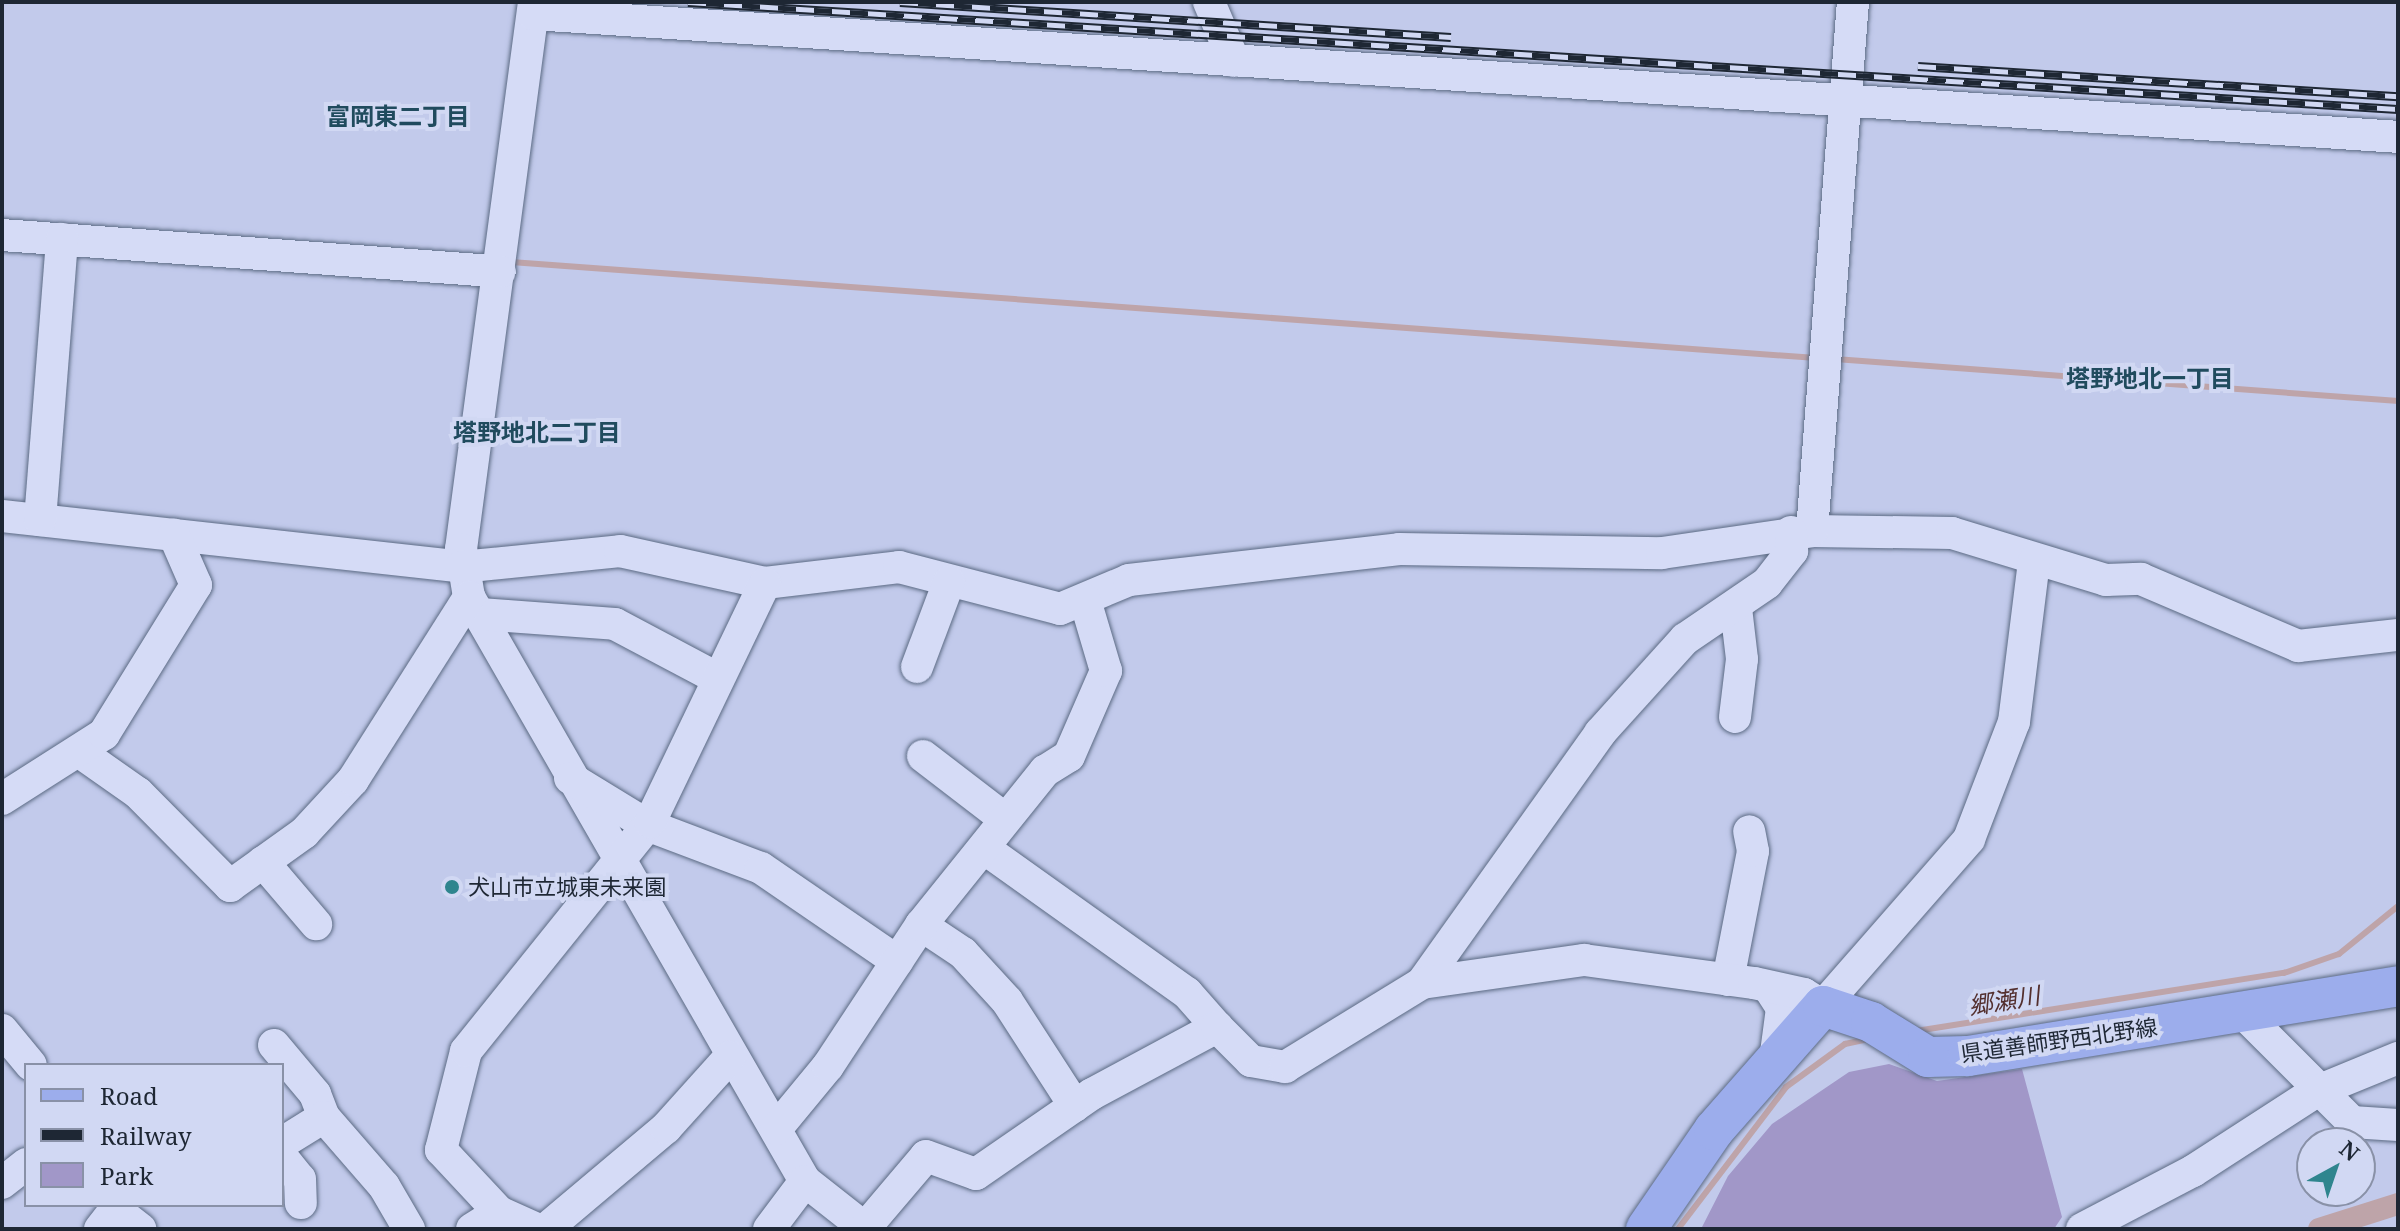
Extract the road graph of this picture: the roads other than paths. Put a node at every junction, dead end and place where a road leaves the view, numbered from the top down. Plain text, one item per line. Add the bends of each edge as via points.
1 (1209, 2) edge
2 (1853, 2) edge
3 (534, 8) edge
4 (1234, 61) junction
5 (1847, 100) junction
6 (2398, 137) edge
7 (2, 235) edge
8 (62, 239) junction
9 (502, 261) junction
10 (2, 516) edge
11 (40, 520) junction
12 (1802, 531) junction
13 (174, 535) junction
14 (2034, 561) junction
15 (949, 582) junction
16 (765, 583) junction
17 (470, 593) junction
18 (1085, 600) junction
19 (1736, 608) junction
20 (2398, 635) edge
21 (917, 667) dead end
22 (717, 678) junction
23 (1735, 717) dead end
24 (81, 753) junction
25 (923, 756) dead end
26 (567, 777) junction
27 (2, 799) edge
28 (1005, 819) junction
29 (647, 825) junction
30 (1749, 831) dead end
31 (985, 849) junction
32 (616, 857) junction
33 (263, 862) junction
34 (316, 924) dead end
35 (921, 925) junction
36 (897, 961) junction
37 (1728, 980) junction
38 (1422, 983) junction
39 (2398, 986) edge
40 (1771, 991) junction
41 (1823, 1006) junction
42 (2241, 1011) junction
43 (1217, 1027) junction
44 (2, 1030) edge
45 (274, 1045) dead end
46 (1776, 1053) junction
47 (730, 1057) junction
48 (2398, 1058) edge
49 (29, 1063) edge
50 (2315, 1092) junction
51 (1075, 1106) junction
52 (324, 1117) junction
53 (2398, 1125) edge
54 (776, 1129) junction
55 (284, 1142) edge
56 (284, 1159) edge
57 (24, 1166) edge
58 (805, 1181) junction
59 (2, 1183) edge
60 (301, 1203) dead end
61 (486, 1221) edge
62 (865, 1228) edge
63 (409, 1229) edge
64 (537, 1229) edge
65 (546, 1229) edge
66 (769, 1229) edge
67 (1646, 1229) edge
68 (2082, 1229) edge

1 - 4 street
2 - 5 street
3 - 4 street
3 - 9 street
4 - 5 street
5 - 6 street
5 - 12 street via 1828,358
7 - 8 street
8 - 9 street
8 - 11 street
9 - 17 street
10 - 11 street
11 - 13 street
12 - 14 street via 1952,533
12 - 18 street via 1662,553 1399,549 1297,558 1129,580
12 - 19 street via 1792,551
13 - 17 street
13 - 24 street via 196,585 104,734
14 - 20 street via 2106,580 2141,579 2298,646
14 - 41 street via 2014,722 1975,827
15 - 16 street via 899,567
15 - 18 street via 1036,607 1060,609
15 - 21 street
16 - 17 street via 620,551
16 - 22 street
17 - 22 street via 615,624
17 - 26 street
17 - 33 street via 353,780 304,833
18 - 28 street via 1106,671 1069,756 1045,771
19 - 23 street via 1742,659
19 - 38 street via 1685,639 1600,733
22 - 29 street
24 - 27 street
24 - 33 street via 138,793 230,886
25 - 28 street
26 - 29 street
26 - 32 street
28 - 31 street
29 - 32 street
29 - 36 street via 761,868
30 - 37 street via 1753,851
31 - 35 street
31 - 43 street via 1187,993
32 - 47 street
32 - 61 street via 466,1051 441,1150
33 - 34 street
35 - 36 street
35 - 51 street via 963,953 1007,1001
36 - 54 street via 828,1066
37 - 38 street via 1584,960
37 - 40 street
38 - 43 street via 1285,1067 1251,1061
39 - 42 main road, 県道善師野西北野線
40 - 41 street via 1804,994
40 - 46 street via 1782,1008
41 - 42 main road, 県道善師野西北野線 via 1871,1022 1928,1057
41 - 46 main road
42 - 50 street
43 - 51 street
44 - 49 street
45 - 52 street via 315,1094
46 - 67 main road
47 - 54 street
47 - 65 street via 666,1128
48 - 50 street
50 - 53 street via 2352,1122
50 - 68 street via 2193,1171
51 - 62 street via 976,1174 926,1156
52 - 55 street
52 - 63 street via 384,1186
54 - 58 street
56 - 60 street via 300,1179
57 - 59 street
58 - 62 street
58 - 66 street
61 - 64 street

